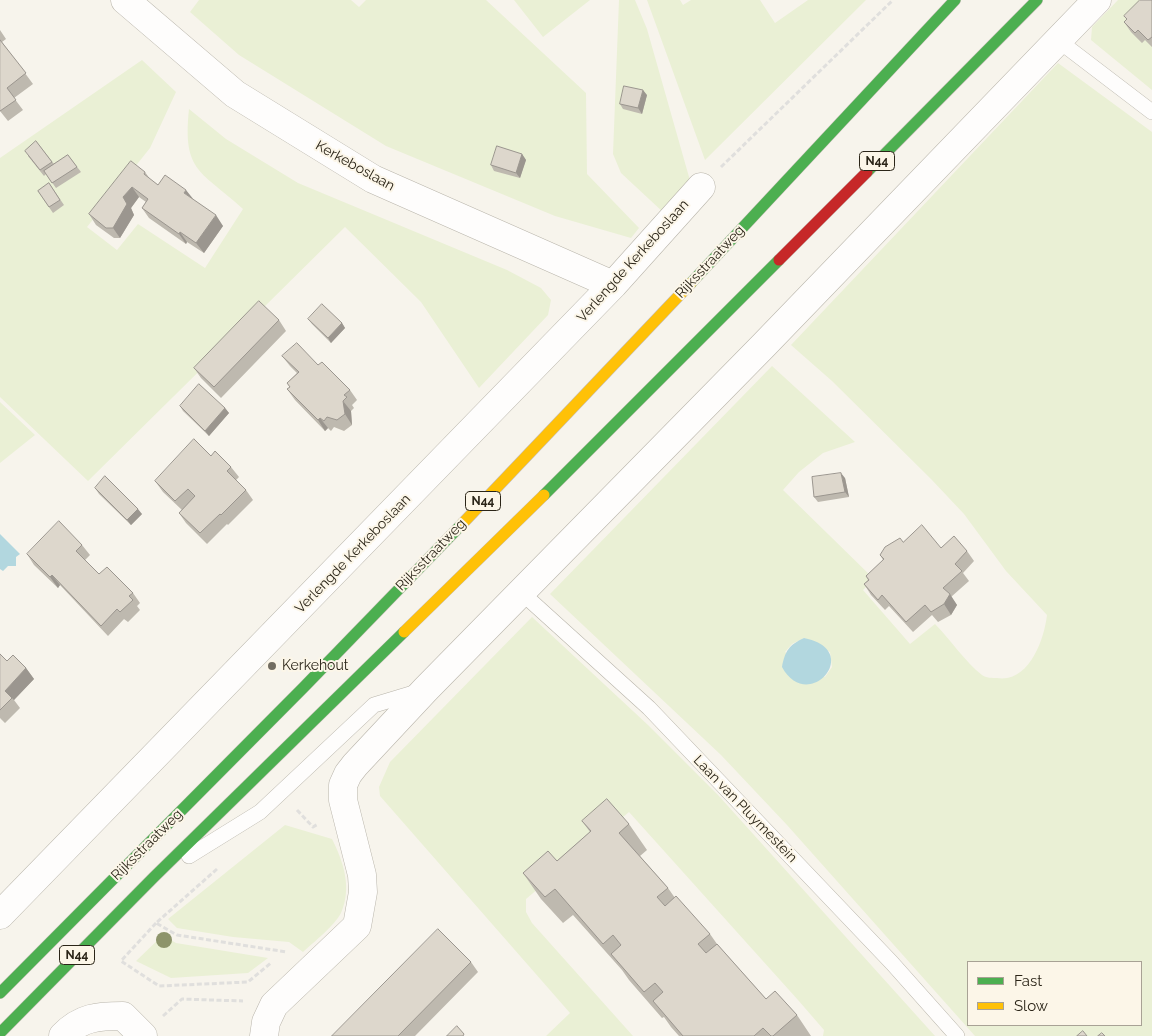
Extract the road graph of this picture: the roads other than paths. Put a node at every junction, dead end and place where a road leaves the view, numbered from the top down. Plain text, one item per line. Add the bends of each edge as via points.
1 (125, 0) edge
2 (955, 0) edge
3 (1037, 0) edge
4 (1097, 0) edge
5 (1059, 41) junction
6 (1152, 112) edge
7 (701, 187) road end
8 (613, 285) junction
9 (522, 593) junction
10 (426, 689) junction
11 (154, 877) junction
12 (0, 916) edge
13 (0, 993) edge
14 (0, 1033) edge
15 (63, 1036) edge
16 (143, 1036) edge
17 (264, 1036) edge
18 (956, 1036) edge

1 - 8 street, Kerkeboslaan via 235,94 372,179
2 - 13 main road, Rijksstraatweg / N44 via 612,368 303,688
3 - 11 main road, Rijksstraatweg / N44 via 637,404
4 - 5 street, Rijksstraatweg
5 - 6 lane
5 - 9 street, Rijksstraatweg
7 - 8 street, Verlengde Kerkeboslaan
8 - 12 street, Verlengde Kerkeboslaan
9 - 10 street, Rijksstraatweg
9 - 18 lane, Laan van Pluymestein via 648,708 892,963
10 - 11 lane, Rijksstraatweg via 374,705 260,812
10 - 17 street, Rijksstraatweg via 348,774 343,785 344,810 362,875 361,914 357,926 274,1005
11 - 14 main road, Rijksstraatweg / N44
15 - 16 street via 79,1022 102,1016 123,1016

